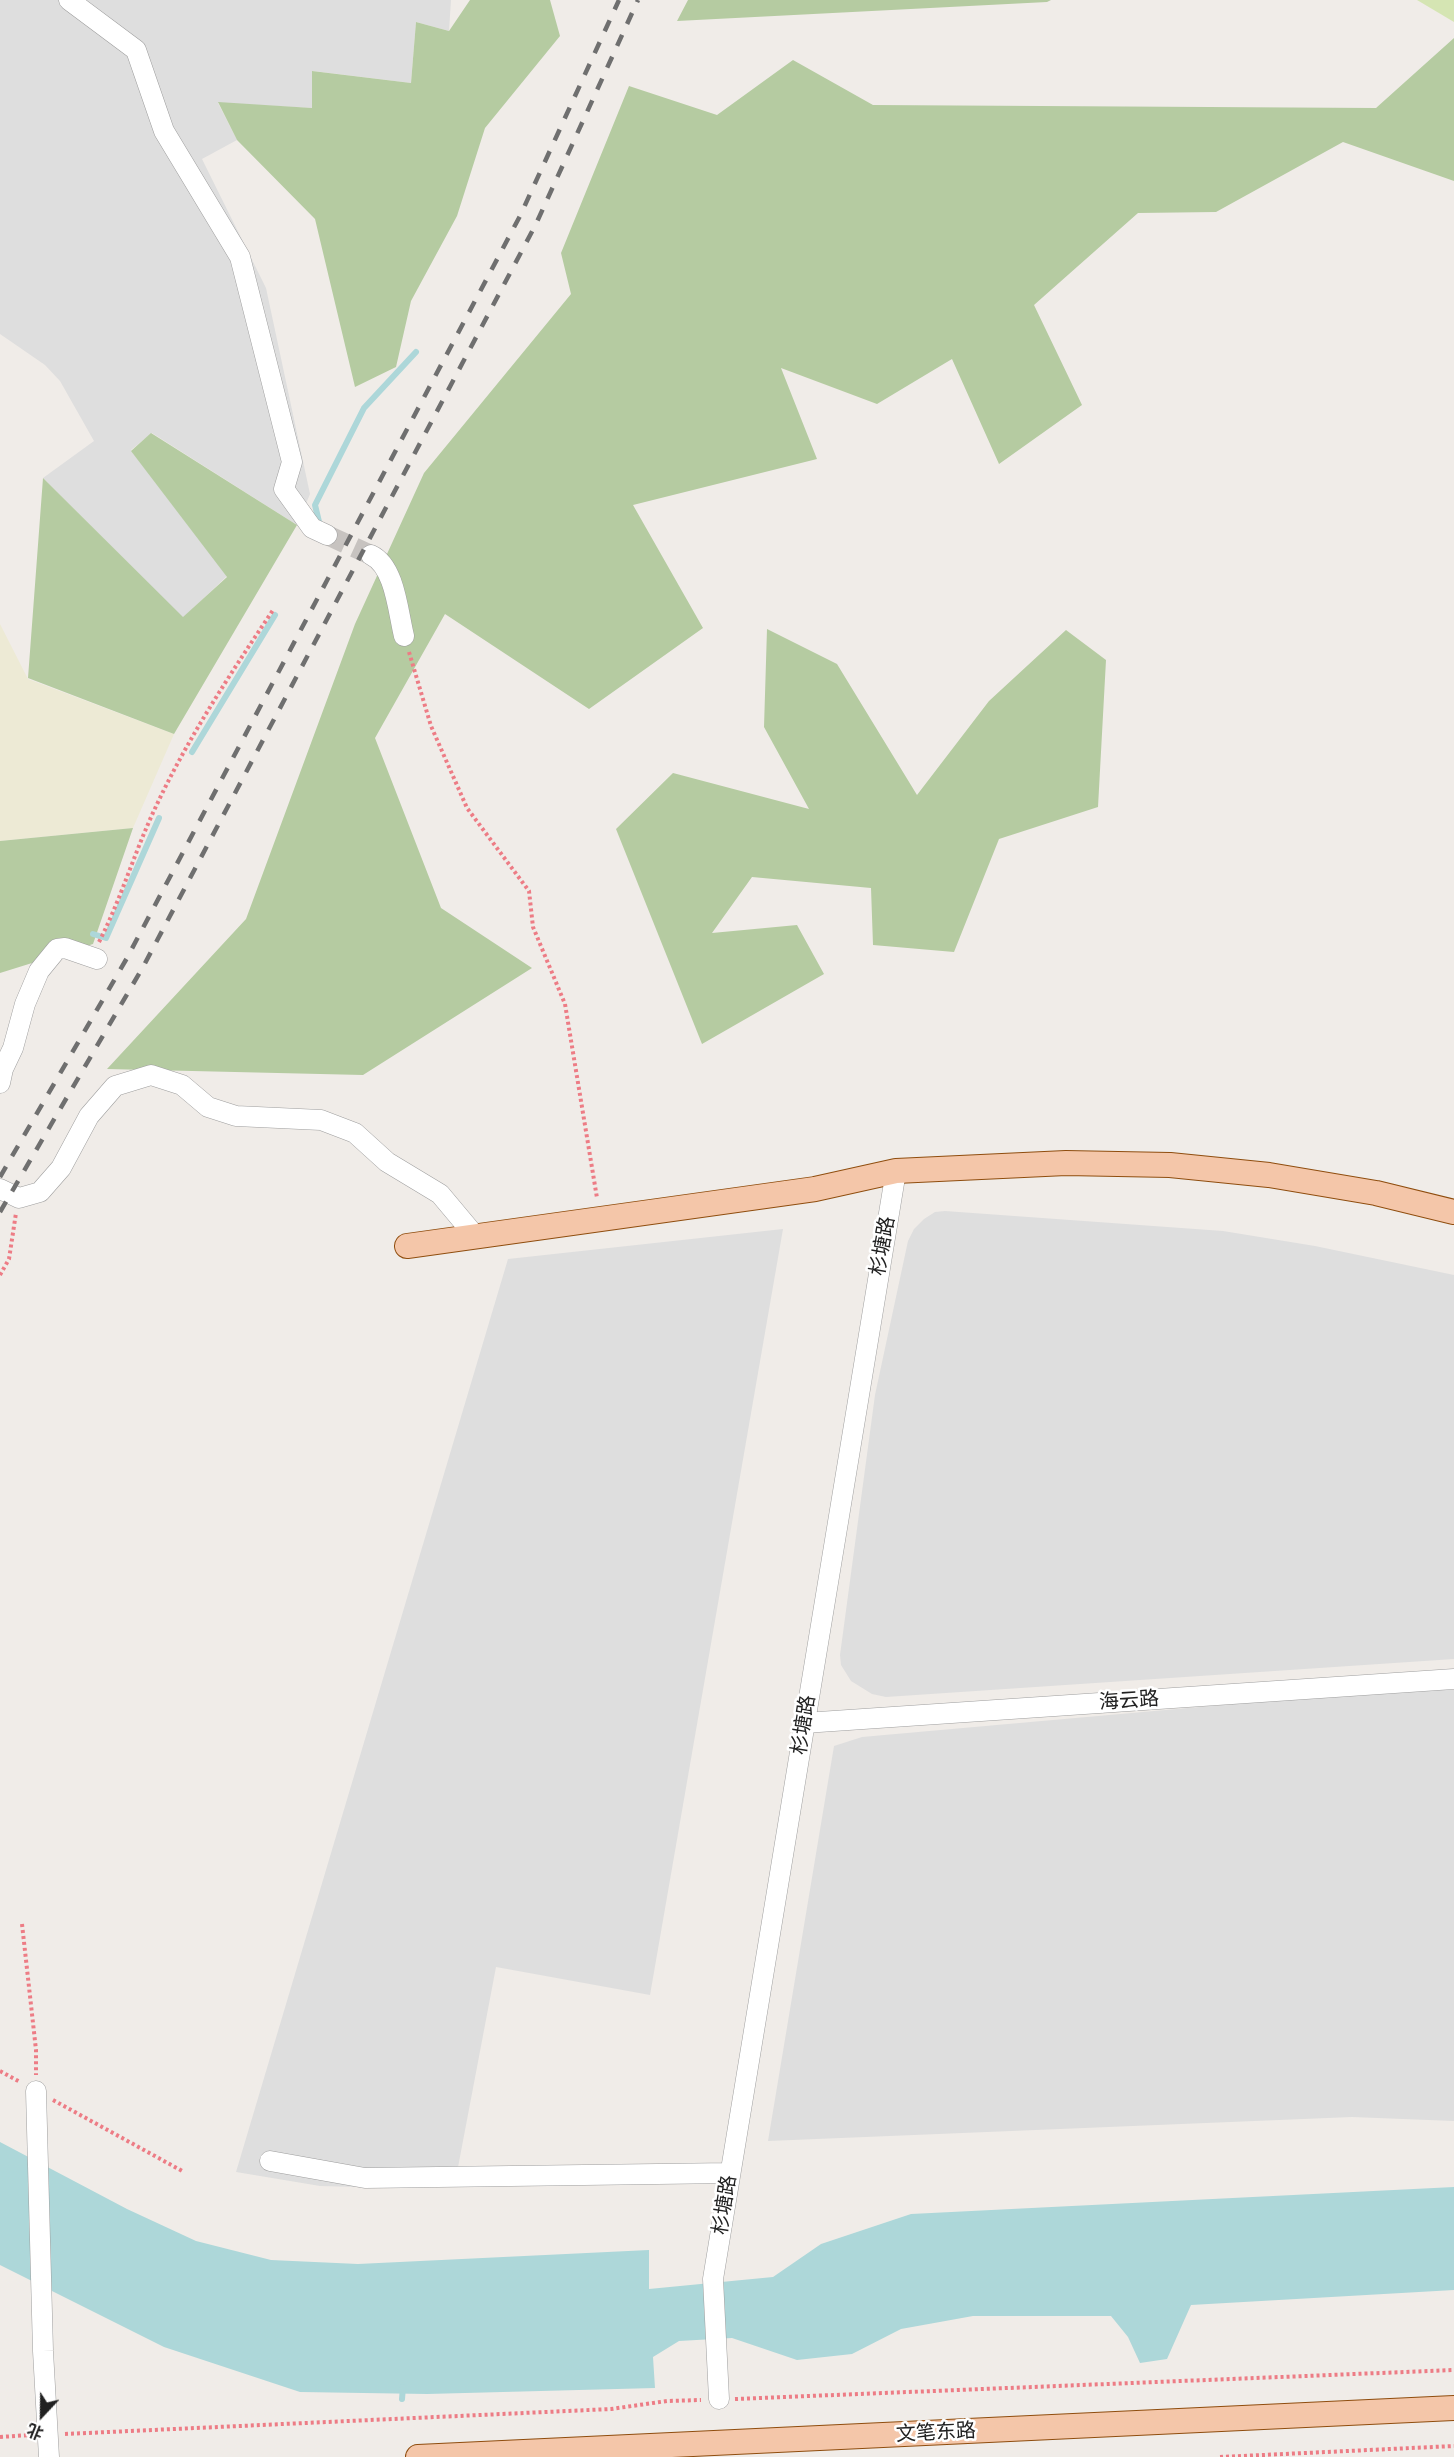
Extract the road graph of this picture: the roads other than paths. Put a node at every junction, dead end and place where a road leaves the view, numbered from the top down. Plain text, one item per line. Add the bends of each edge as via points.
1 (69, 0) edge
2 (327, 535) tunnel mouth
3 (371, 555) tunnel mouth
4 (404, 636) road end
5 (97, 959) dead end
6 (0, 1083) edge
7 (896, 1171) junction
8 (0, 1189) edge
9 (1454, 1212) edge
10 (476, 1237) junction
11 (407, 1246) dead end
12 (1454, 1679) edge
13 (804, 1723) junction
14 (36, 2091) road end
15 (270, 2161) dead end
16 (730, 2173) junction
17 (719, 2399) dead end
18 (1454, 2408) edge
19 (670, 2452) edge
20 (49, 2457) edge
21 (418, 2457) edge

1 - 2 street via 136,50 164,131 240,257 292,462 284,489 312,528
3 - 4 street via 388,569
5 - 6 street via 57,949 39,971
7 - 9 main road via 1066,1163 1170,1165 1269,1175 1376,1193
7 - 10 main road via 815,1190
7 - 13 street, 杉塘路
8 - 10 street via 19,1198 40,1192 61,1168 89,1116 115,1086 151,1075 182,1085 208,1107 236,1116 321,1120 355,1133 387,1162 440,1194
10 - 11 main road
12 - 13 street, 海云路
13 - 16 street, 杉塘路
14 - 20 street
15 - 16 street via 365,2178
16 - 17 street, 杉塘路 via 712,2279
18 - 19 main road, 文笔东路
19 - 21 main road, 文笔东路

